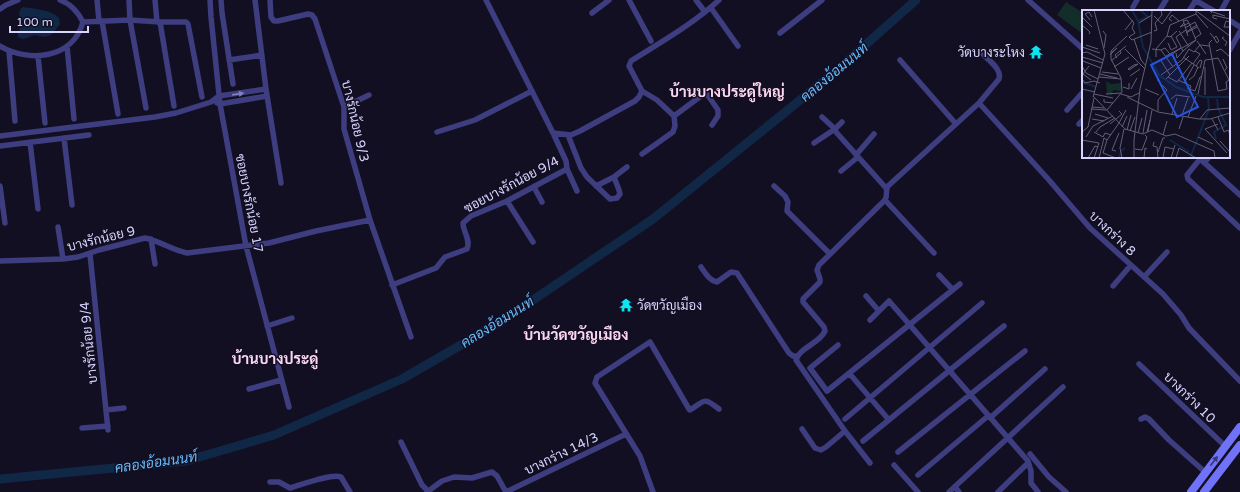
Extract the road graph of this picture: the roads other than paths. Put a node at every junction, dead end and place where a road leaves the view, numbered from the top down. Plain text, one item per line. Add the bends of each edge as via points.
1 (18, 0) edge
2 (60, 0) edge
3 (97, 0) edge
4 (129, 0) edge
5 (155, 0) edge
6 (210, 0) edge
7 (221, 0) edge
8 (255, 0) edge
9 (270, 0) edge
10 (486, 0) edge
11 (610, 0) edge
12 (629, 0) edge
13 (696, 0) edge
14 (719, 0) edge
15 (822, 0) edge
16 (1028, 0) edge
17 (1137, 0) edge
18 (1166, 0) edge
19 (1196, 0) edge
20 (1227, 0) edge
21 (67, 2) edge
22 (2, 5) edge
23 (1133, 7) dead end
24 (711, 8) junction
25 (1160, 10) edge
26 (1191, 10) edge
27 (1212, 10) edge
28 (1221, 10) edge
29 (705, 12) junction
30 (592, 13) dead end
31 (130, 20) junction
32 (100, 21) junction
33 (1230, 21) edge
34 (83, 22) junction
35 (158, 22) junction
36 (1240, 27) edge
37 (1240, 32) edge
38 (780, 33) dead end
39 (651, 40) dead end
40 (0, 46) edge
41 (67, 46) junction
42 (738, 46) dead end
43 (1082, 48) edge
44 (1230, 49) edge
45 (9, 51) junction
46 (983, 54) dead end
47 (262, 55) junction
48 (38, 56) junction
49 (229, 60) junction
50 (900, 60) dead end
51 (233, 84) dead end
52 (532, 91) junction
53 (642, 91) junction
54 (267, 93) junction
55 (1082, 93) edge
56 (368, 95) dead end
57 (219, 96) junction
58 (202, 97) dead end
59 (211, 102) junction
60 (979, 103) junction
61 (220, 104) junction
62 (174, 106) dead end
63 (344, 107) junction
64 (146, 108) dead end
65 (1066, 110) dead end
66 (118, 114) dead end
67 (674, 116) junction
68 (822, 117) dead end
69 (74, 119) dead end
70 (15, 121) dead end
71 (842, 122) dead end
72 (45, 123) dead end
73 (956, 124) junction
74 (712, 125) dead end
75 (835, 129) junction
76 (437, 132) dead end
77 (553, 133) junction
78 (89, 134) dead end
79 (874, 134) dead end
80 (568, 135) junction
81 (0, 136) edge
82 (64, 138) junction
83 (30, 142) junction
84 (814, 142) dead end
85 (0, 146) edge
86 (642, 154) dead end
87 (857, 156) junction
88 (1200, 160) edge
89 (627, 167) dead end
90 (567, 170) junction
91 (840, 171) dead end
92 (614, 176) junction
93 (281, 183) dead end
94 (0, 186) edge
95 (596, 186) junction
96 (774, 186) dead end
97 (534, 187) junction
98 (886, 188) junction
99 (577, 191) dead end
100 (1240, 194) edge
101 (885, 200) junction
102 (507, 201) junction
103 (542, 202) dead end
104 (72, 205) dead end
105 (38, 209) dead end
106 (370, 220) junction
107 (5, 223) dead end
108 (58, 227) dead end
109 (1240, 228) edge
110 (152, 240) junction
111 (533, 242) dead end
112 (246, 246) junction
113 (1167, 252) dead end
114 (934, 253) dead end
115 (90, 254) junction
116 (830, 254) junction
117 (63, 259) junction
118 (0, 261) edge
119 (155, 264) dead end
120 (1131, 265) junction
121 (701, 267) dead end
122 (939, 275) dead end
123 (1144, 277) junction
124 (960, 284) dead end
125 (392, 285) junction
126 (1113, 286) dead end
127 (953, 290) junction
128 (866, 296) dead end
129 (982, 303) dead end
130 (879, 311) junction
131 (292, 318) dead end
132 (870, 320) dead end
133 (910, 325) junction
134 (266, 326) junction
135 (1004, 326) dead end
136 (411, 337) dead end
137 (838, 345) dead end
138 (930, 348) junction
139 (1025, 351) dead end
140 (797, 356) junction
141 (1139, 364) dead end
142 (1045, 369) dead end
143 (949, 371) junction
144 (850, 373) junction
145 (1237, 376) edge
146 (281, 380) junction
147 (1240, 380) edge
148 (1063, 387) dead end
149 (250, 389) dead end
150 (970, 395) junction
151 (870, 398) junction
152 (289, 407) dead end
153 (124, 408) dead end
154 (719, 409) dead end
155 (106, 410) junction
156 (989, 417) junction
157 (845, 419) dead end
158 (1141, 419) dead end
159 (889, 420) junction
160 (1240, 427) edge
161 (82, 428) dead end
162 (802, 430) dead end
163 (845, 431) junction
164 (626, 434) junction
165 (1007, 438) junction
166 (863, 441) dead end
167 (401, 442) dead end
168 (1240, 445) edge
169 (1225, 446) junction
170 (1240, 450) edge
171 (898, 452) dead end
172 (1030, 454) dead end
173 (1229, 459) junction
174 (1028, 463) junction
175 (870, 464) dead end
176 (894, 466) dead end
177 (1205, 472) junction
178 (918, 475) dead end
179 (270, 482) dead end
180 (954, 487) junction
181 (350, 492) edge
182 (427, 492) edge
183 (506, 492) edge
184 (653, 492) edge
185 (918, 492) edge
186 (949, 492) edge
187 (959, 492) edge
188 (998, 492) edge
189 (1038, 492) edge
190 (1066, 492) edge
191 (1191, 492) edge
192 (1204, 492) edge

1 - 22 street
2 - 21 street
3 - 32 street
4 - 31 street
5 - 35 street
6 - 57 street, ซอยบางรักน้อย 17
7 - 49 street
8 - 47 street
9 - 63 street, บางรักน้อย 9/3 via 271,17 274,21 308,14 315,19
10 - 52 street, ซอยบางรักน้อย 9/4
11 - 30 street
12 - 39 street
13 - 29 street
14 - 24 street
15 - 38 street
16 - 43 street
17 - 23 street
18 - 25 street
19 - 26 street
19 - 27 street
20 - 28 street
21 - 34 street
24 - 29 street
24 - 42 street
29 - 53 street via 631,60 629,66
31 - 32 street
31 - 35 street
31 - 64 street
32 - 34 street
32 - 66 street
33 - 36 street
34 - 41 street via 77,37
35 - 58 street via 187,23
35 - 62 street
37 - 44 street
40 - 45 street
41 - 48 street
41 - 69 street
45 - 48 street
45 - 70 street
46 - 60 street via 998,70 1000,77
47 - 49 street
47 - 54 street
48 - 72 street
49 - 51 street
50 - 73 street
52 - 76 street via 475,120
52 - 77 street, ซอยบางรักน้อย 9/4
53 - 67 street via 657,100
53 - 80 street via 635,101 580,132
57 -> 54 street
54 - 61 street
54 - 93 street
55 - 65 street
56 - 63 street
57 - 59 street
57 - 61 street, ซอยบางรักน้อย 17
59 - 61 street
59 - 81 street via 155,117
60 - 73 street
60 - 120 street, บางกร่าง 8 via 1090,228
61 - 112 street, ซอยบางรักน้อย 17
63 - 106 street, บางรักน้อย 9/3 via 344,129
67 - 74 street via 706,94 718,110 718,116
67 - 86 street via 673,132
68 - 75 street
71 - 75 street
73 - 98 street
75 - 84 street
75 - 87 street
77 - 80 street
77 - 90 street, ซอยบางรักน้อย 9/4 via 566,161
78 - 82 street
79 - 87 street
80 - 95 street via 581,168
82 - 83 street
82 - 104 street
83 - 85 street
83 - 105 street
87 - 91 street
87 - 98 street
88 - 100 street
88 - 109 street via 1187,176 1188,179
89 - 92 street
90 - 97 street, ซอยบางรักน้อย 9/4
90 - 99 street
92 - 95 street
92 - 95 street via 620,190 617,198 610,199
94 - 107 street
96 - 116 street via 785,196 788,202 787,211
97 - 102 street, ซอยบางรักน้อย 9/4
97 - 103 street
98 - 101 street
101 - 114 street
101 - 116 street
102 - 111 street
102 - 125 street, ซอยบางรักน้อย 9/4 via 469,217 463,223 469,244 467,248 445,257 436,268
106 - 112 street, บางรักน้อย 9 via 276,242
106 - 125 street, บางรักน้อย 9/3
108 - 117 street
110 - 112 street, บางรักน้อย 9 via 187,253
110 - 115 street, บางรักน้อย 9 via 145,238
110 - 119 street
112 - 134 street, ซอยบางรักน้อย 17
113 - 123 street
115 - 117 street, บางรักน้อย 9
115 - 155 street, บางรักน้อย 9/4
116 - 140 street via 817,270 820,282 803,299 825,331
117 - 118 street, บางรักน้อย 9
120 - 123 street, บางกร่าง 8
120 - 126 street
121 - 140 street via 715,282 731,272 737,273 789,353
122 - 127 street
123 - 145 street, บางกร่าง 8 via 1171,303 1189,328
124 - 127 street
125 - 136 street, บางรักน้อย 9/3
127 - 133 street
128 - 130 street
129 - 138 street
130 - 132 street
130 - 133 street via 889,301
131 - 134 street
133 - 138 street
133 - 144 street
134 - 146 street, ซอยบางรักน้อย 17
135 - 143 street
137 - 144 street via 810,368 827,391
138 - 143 street
138 - 151 street
139 - 150 street
140 - 163 street via 796,360
141 - 169 street, บางกร่าง 10
142 - 156 street
143 - 150 street
143 - 159 street
144 - 151 street
145 - 147 street, บางกร่าง 8
146 - 149 street
146 - 152 street, ซอยบางรักน้อย 17
148 - 165 street
150 - 156 street
150 - 171 street
151 - 157 street
151 - 159 street
153 - 155 street
154 - 164 street via 704,401 690,410 650,342 595,380
155 - 161 street, บางรักน้อย 9/4 via 108,428
156 - 165 street
156 - 178 street
158 - 177 street via 1149,419
159 - 166 street
160 - 169 main road
162 - 163 street via 815,448 821,450
163 - 175 street
164 - 183 street, บางกร่าง 14/3
164 - 184 street via 640,456
165 - 174 street
165 - 180 street
167 - 182 street
168 - 173 main road
177 -> 169 main road
170 - 173 main road
172 - 190 street
173 - 192 main road
174 - 188 street
174 - 189 street via 1031,482
176 - 185 street
177 - 191 main road
179 - 181 street via 279,482 290,488 330,476 339,476
180 - 186 street
180 - 187 street
182 - 183 street via 442,481 454,477 472,478 492,472

